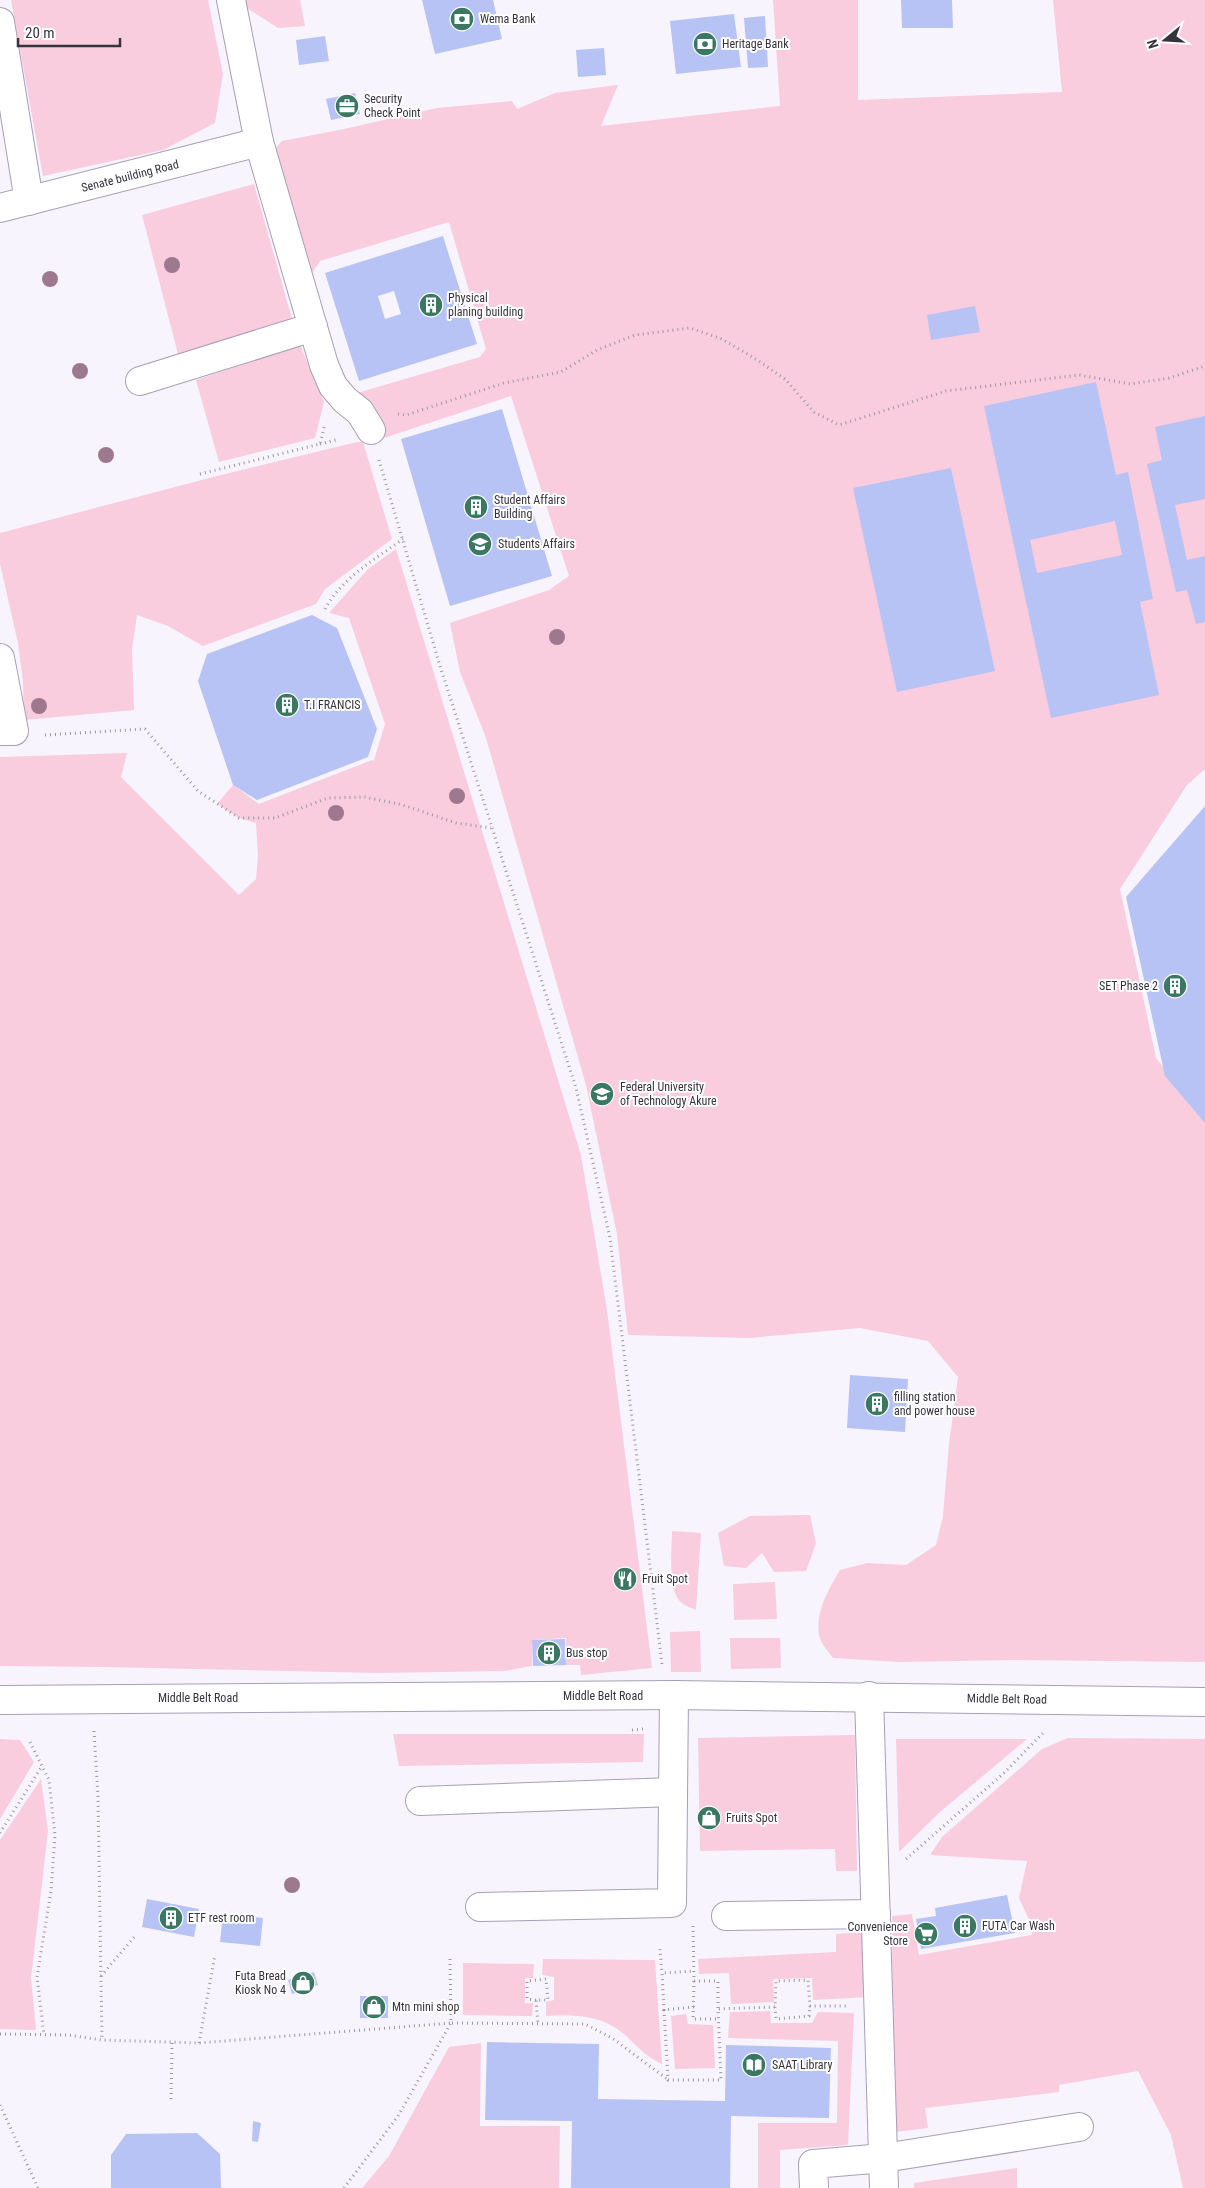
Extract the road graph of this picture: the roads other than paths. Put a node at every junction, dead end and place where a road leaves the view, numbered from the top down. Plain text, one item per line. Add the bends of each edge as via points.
1 (231, 0) edge
2 (0, 22) edge
3 (259, 142) junction
4 (29, 202) junction
5 (0, 208) edge
6 (313, 326) junction
7 (140, 381) dead end
8 (365, 421) road end
9 (0, 658) edge
10 (7, 731) edge
11 (670, 1695) junction
12 (869, 1696) junction
13 (0, 1700) edge
14 (1205, 1702) edge
15 (673, 1792) junction
16 (420, 1801) dead end
17 (876, 1903) junction
18 (480, 1908) dead end
19 (726, 1916) dead end
20 (1079, 2127) dead end
21 (884, 2158) junction
22 (814, 2188) edge
23 (884, 2188) edge

1 - 3 street
2 - 4 street
3 - 4 street, Senate building Road
3 - 6 street
4 - 5 street, Senate building Road
6 - 7 street
6 - 8 street via 333,386
9 - 10 street
11 - 12 street, Middle Belt Road
11 - 13 street, Middle Belt Road
11 - 15 street
12 - 14 street, Middle Belt Road
12 - 17 street
15 - 16 street
15 - 18 street via 672,1903
17 - 19 street
17 - 21 street
20 - 21 street
21 - 22 street via 813,2164
21 - 23 street

